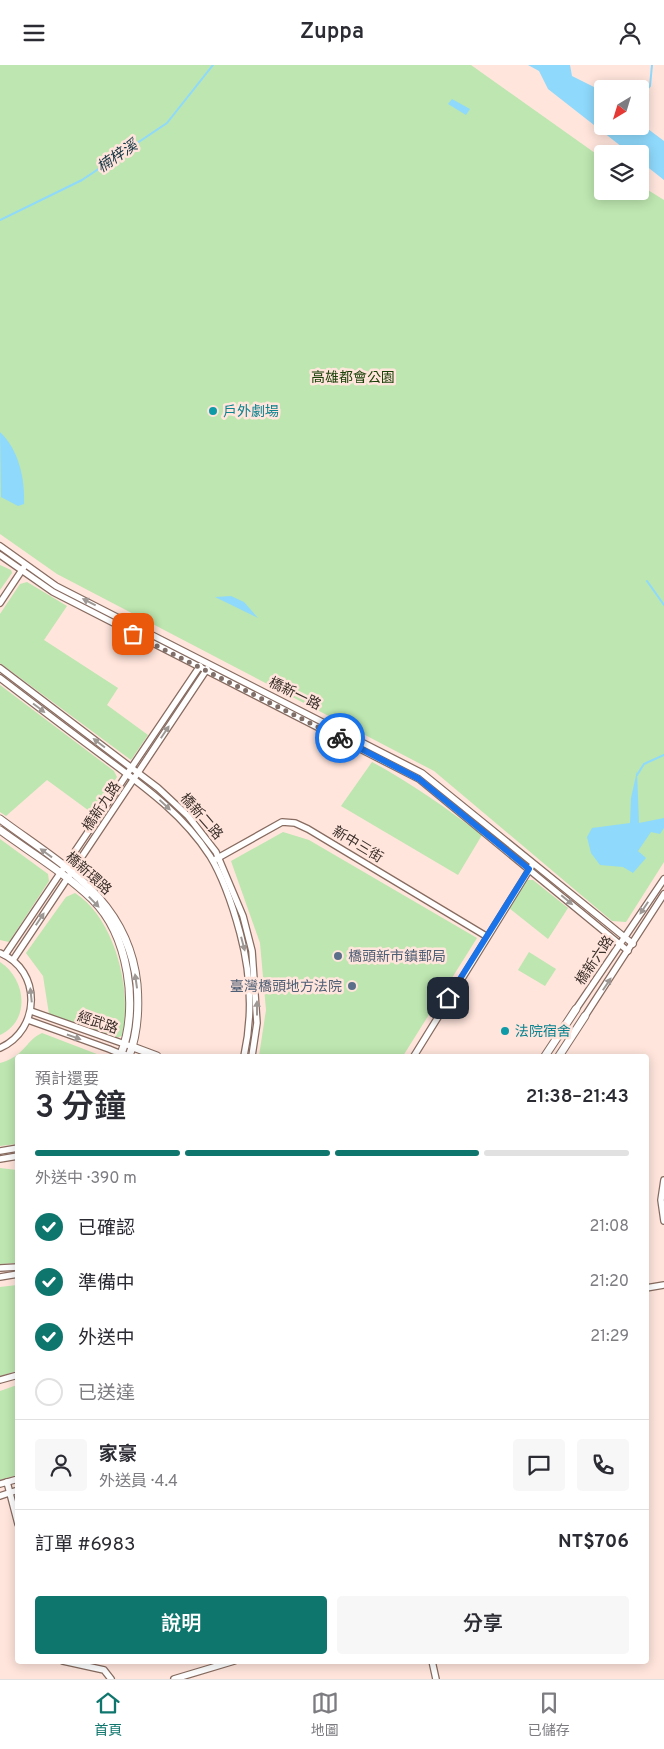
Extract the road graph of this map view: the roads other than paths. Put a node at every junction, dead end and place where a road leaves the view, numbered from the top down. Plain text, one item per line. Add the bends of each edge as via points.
1 (0, 546) edge
2 (0, 555) edge
3 (25, 563) junction
4 (22, 570) junction
5 (0, 603) edge
6 (203, 661) junction
7 (210, 665) junction
8 (0, 668) edge
9 (198, 668) junction
10 (206, 671) junction
11 (0, 678) edge
12 (132, 767) junction
13 (138, 772) junction
14 (127, 774) junction
15 (134, 779) junction
16 (0, 819) edge
17 (0, 830) edge
18 (219, 857) junction
19 (212, 861) junction
20 (534, 863) junction
21 (65, 867) junction
22 (529, 869) junction
23 (71, 872) junction
24 (60, 874) junction
25 (67, 879) junction
26 (664, 879) edge
27 (664, 894) edge
28 (486, 936) junction
29 (624, 938) junction
30 (620, 944) junction
31 (633, 944) junction
32 (628, 951) junction
33 (3, 954) edge
34 (13, 960) junction
35 (576, 1009) joint
36 (31, 1011) junction
37 (585, 1016) joint
38 (28, 1020) junction
39 (125, 1045) junction
40 (133, 1047) junction
41 (0, 1048) edge
42 (119, 1054) edge
43 (124, 1054) edge
44 (126, 1054) edge
45 (152, 1054) edge
46 (244, 1054) edge
47 (252, 1054) edge
48 (415, 1054) edge
49 (546, 1054) edge
50 (560, 1054) edge
51 (15, 1148) edge
52 (0, 1151) edge
53 (15, 1156) edge
54 (0, 1159) edge
55 (664, 1180) edge
56 (664, 1221) edge
57 (15, 1267) edge
58 (0, 1268) edge
59 (15, 1274) edge
60 (0, 1277) edge
61 (664, 1285) edge
62 (649, 1288) edge
63 (15, 1376) edge
64 (0, 1380) edge
65 (15, 1480) edge
66 (7, 1482) junction
67 (0, 1484) edge
68 (15, 1491) edge
69 (10, 1492) junction
70 (0, 1496) edge
71 (15, 1512) edge
72 (77, 1664) edge
73 (224, 1664) edge
74 (433, 1664) edge
75 (111, 1679) edge
76 (174, 1679) edge
77 (436, 1679) edge

1 - 3 street, 橋新一路
2 - 4 street, 橋新一路
3 - 4 street
6 -> 3 street, 橋新一路 via 56,585
4 - 5 street
4 - 9 street, 橋新一路 via 54,592
6 - 7 street, 橋新一路
6 - 9 street, 橋新九路
7 - 10 street, 橋新九路
7 - 20 street, 橋新一路 via 422,773
12 -> 8 street, 橋新二路
9 - 10 street, 橋新一路
9 - 12 street, 橋新九路
13 -> 10 street, 橋新九路
10 - 22 street, 橋新一路 via 419,779
11 -> 14 street, 橋新二路
12 - 13 street, 橋新二路
12 - 14 street, 橋新九路
13 - 15 street, 橋新九路
13 - 18 street, 橋新二路 via 188,816
14 - 15 street, 橋新二路
14 - 21 street, 橋新九路
15 -> 19 street, 橋新二路 via 168,807
15 - 23 street, 橋新九路
21 -> 16 street, 橋新環路
17 - 24 street, 橋新環路
18 - 19 street, 新中三街
18 - 28 street, 新中三街 via 282,822 294,823
47 -> 18 street, 橋新二路 via 258,1023 252,951 243,916
19 -> 46 street, 橋新二路 via 236,916 245,952 250,1021
20 - 22 street
20 - 29 street, 橋新一路
21 - 23 street, 橋新環路
21 - 24 street, 橋新九路
22 - 28 street
22 -> 30 street, 橋新一路
23 - 25 street, 橋新九路
40 -> 23 street, 橋新環路 via 138,998 126,938 105,903
24 - 25 street, 橋新環路
24 - 33 street, 橋新九路
34 -> 25 street, 橋新九路
25 -> 39 street, 橋新環路 via 100,909 119,945 131,997
26 -> 29 street, 橋新六路
27 - 31 street, 橋新六路
28 - 48 street
29 - 30 street, 橋新六路
29 - 31 street, 橋新一路
30 - 32 street, 橋新一路
30 - 35 street, 橋新六路
31 - 32 street, 橋新六路
37 -> 32 street, 橋新六路
33 - 34 street
36 -> 34 street via 27,977
35 - 49 street, 橋新六路
36 - 38 street
36 - 39 street, 經武路
37 - 50 street, 橋新六路
38 - 41 street via 13,1040
38 -> 42 street, 經武路
39 - 40 street, 經武路
39 - 43 street, 橋新環路
40 - 44 street, 橋新環路
40 - 45 street, 經武路
51 - 52 street
53 - 54 street
55 - 56 street via 661,1200
57 - 58 street
59 - 60 street
61 - 62 street
63 - 64 street
65 - 66 street
66 - 67 street
66 - 69 street
68 - 69 street
69 - 70 street
69 - 71 street
72 - 75 street via 104,1670
73 - 76 street
74 - 77 street

